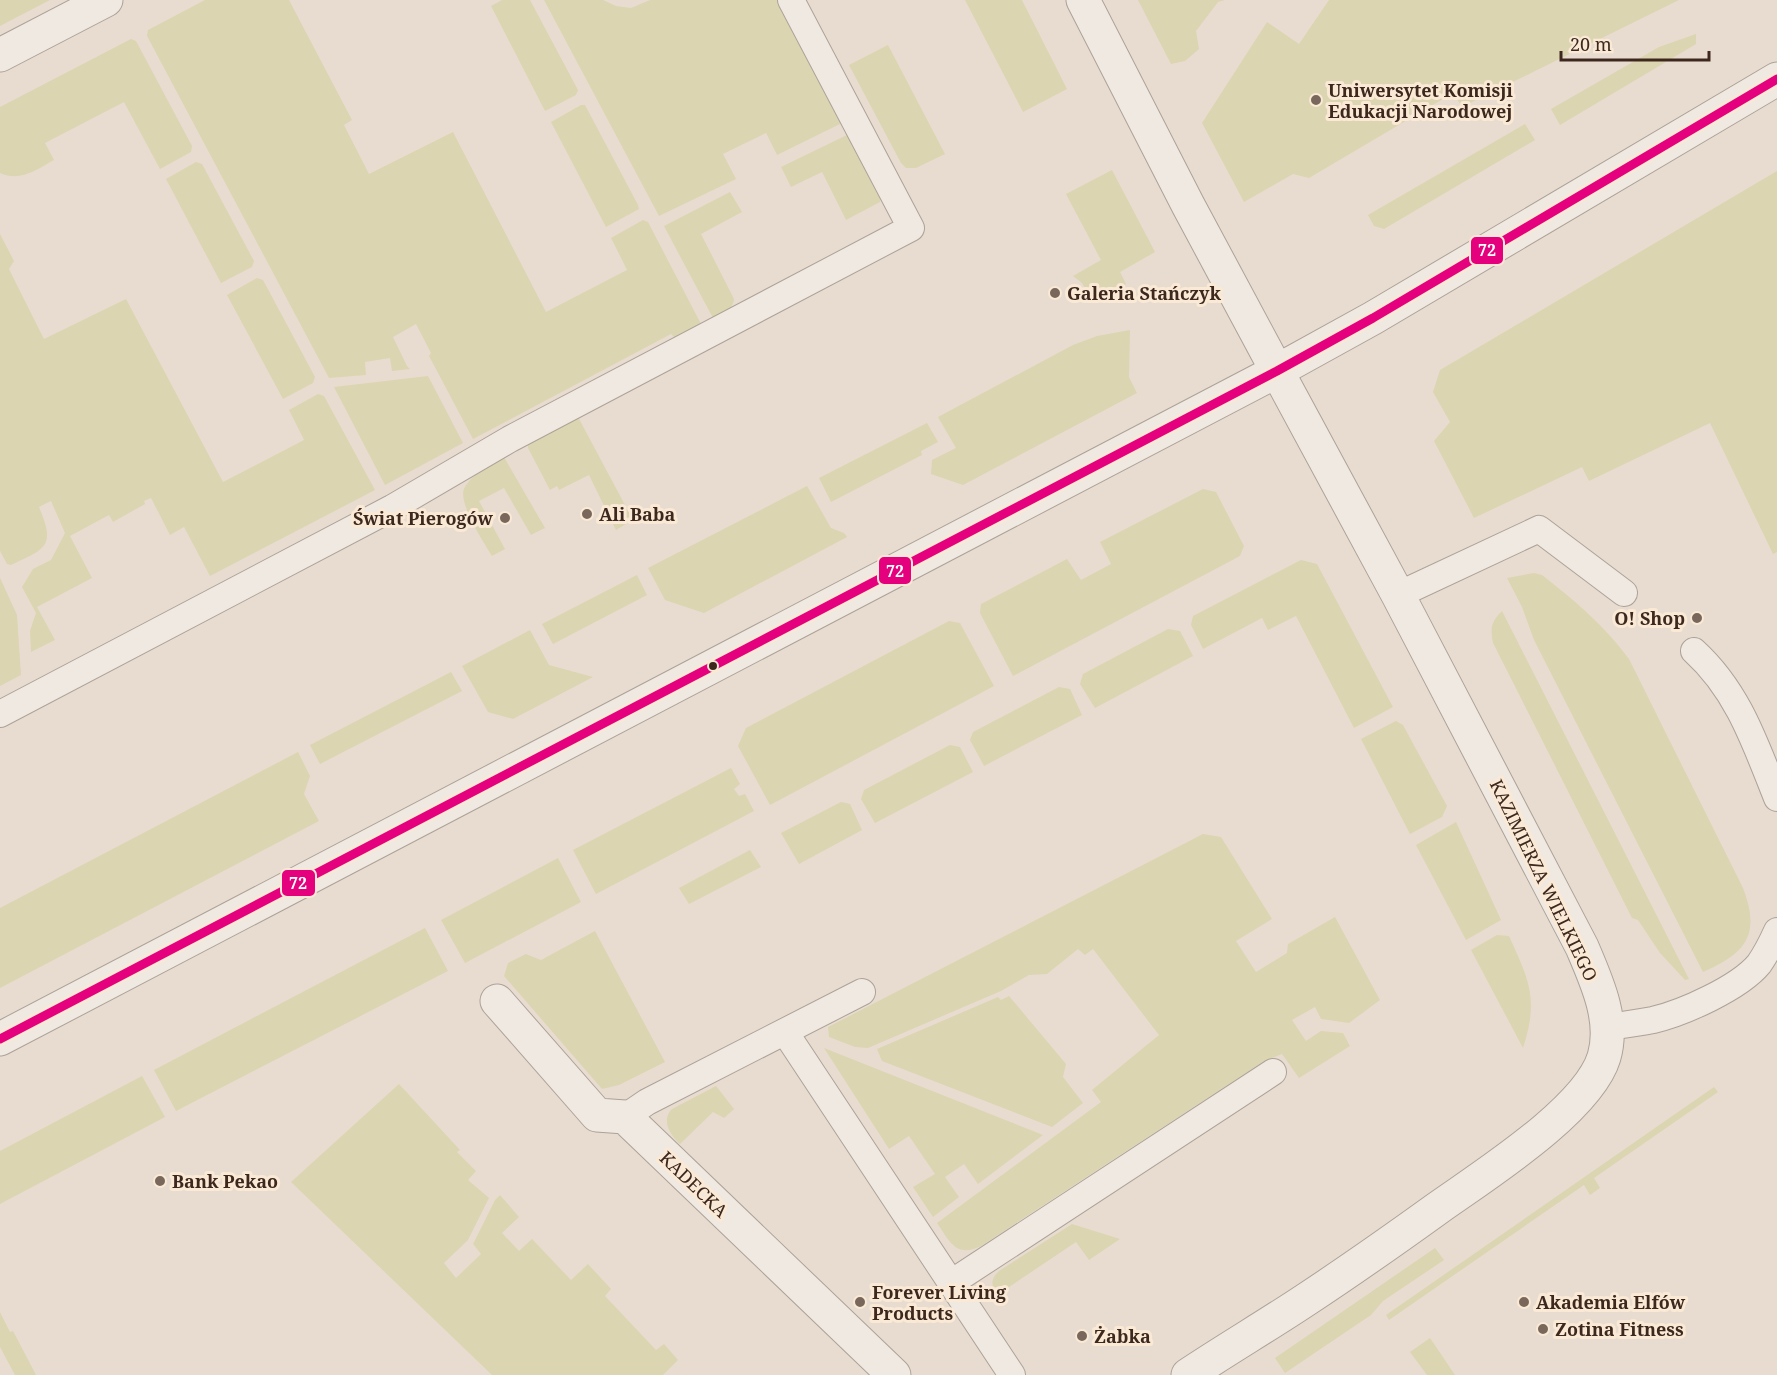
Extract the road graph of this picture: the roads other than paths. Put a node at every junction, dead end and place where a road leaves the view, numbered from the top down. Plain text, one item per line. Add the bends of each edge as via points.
1 (106, 0) edge
2 (791, 0) edge
3 (1083, 0) edge
4 (0, 55) edge
5 (1777, 79) edge
6 (1277, 371) junction
7 (1624, 593) dead end
8 (1398, 595) junction
9 (1694, 651) dead end
10 (0, 714) edge
11 (1777, 798) edge
12 (1777, 931) edge
13 (862, 992) dead end
14 (496, 1001) dead end
15 (1607, 1028) junction
16 (785, 1032) junction
17 (0, 1039) edge
18 (1273, 1072) dead end
19 (625, 1117) junction
20 (951, 1283) junction
21 (894, 1375) edge
22 (1012, 1375) edge
23 (1188, 1375) edge

1 - 4 street
2 - 10 lane via 911,228
3 - 6 street, KAZIMIERZA WIELKIEGO
5 - 6 street
6 - 8 street, KAZIMIERZA WIELKIEGO
6 - 17 street
7 - 8 lane via 1539,529
8 - 15 street, KAZIMIERZA WIELKIEGO via 1582,947 1601,998
9 - 11 lane via 1725,685 1741,712
12 - 15 lane via 1747,975 1701,1003 1655,1020
13 - 16 lane
14 - 19 street via 597,1115
15 - 23 street, KAZIMIERZA WIELKIEGO via 1604,1059 1585,1089 1558,1118 1489,1173 1373,1254
16 - 19 lane via 646,1102
16 - 20 lane
18 - 20 lane
19 - 21 street, KADECKA
20 - 22 lane

